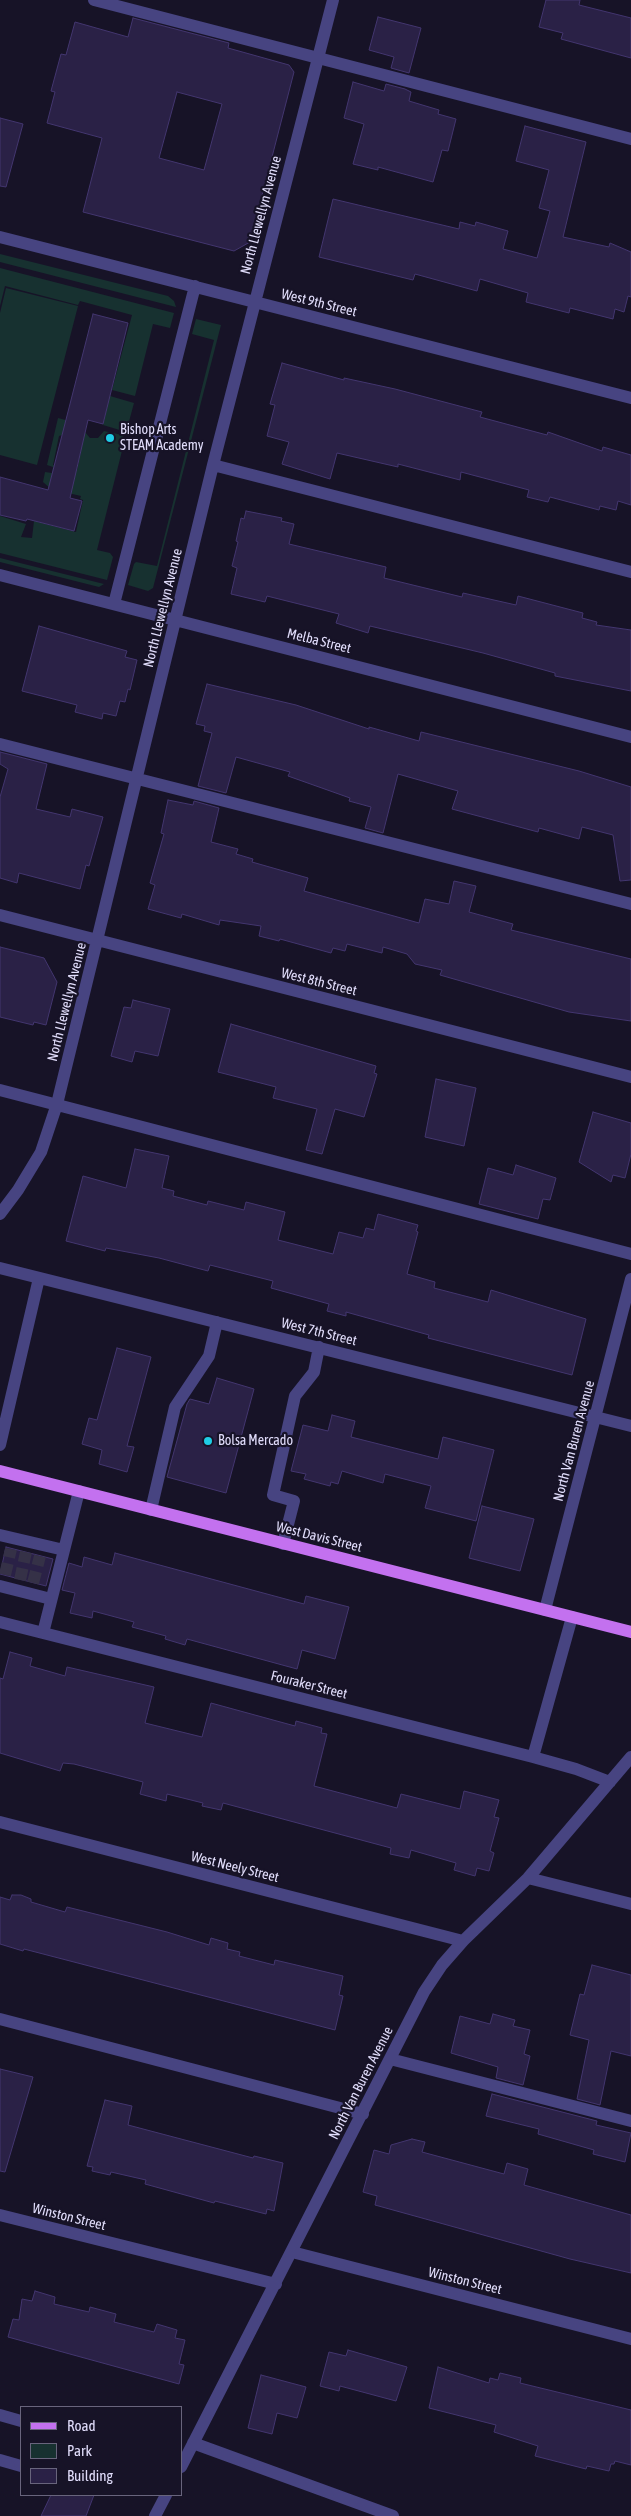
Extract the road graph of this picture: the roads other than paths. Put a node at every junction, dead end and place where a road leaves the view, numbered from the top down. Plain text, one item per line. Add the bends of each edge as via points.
1 (94, 0) edge
2 (333, 0) edge
3 (318, 58) junction
4 (631, 139) edge
5 (0, 237) edge
6 (196, 286) junction
7 (254, 301) junction
8 (631, 398) edge
9 (213, 465) junction
10 (631, 572) edge
11 (0, 575) edge
12 (114, 604) junction
13 (176, 620) junction
14 (631, 737) edge
15 (0, 744) edge
16 (136, 779) junction
17 (631, 904) edge
18 (0, 915) edge
19 (98, 940) junction
20 (631, 1077) edge
21 (0, 1090) edge
22 (57, 1104) junction
23 (0, 1214) edge
24 (631, 1254) edge
25 (0, 1268) edge
26 (39, 1278) junction
27 (631, 1279) edge
28 (217, 1322) junction
29 (319, 1347) junction
30 (596, 1417) junction
31 (631, 1426) edge
32 (0, 1445) edge
33 (0, 1472) edge
34 (79, 1492) junction
35 (151, 1510) junction
36 (0, 1535) edge
37 (283, 1544) junction
38 (64, 1550) junction
39 (2, 1583) edge
40 (51, 1599) junction
41 (545, 1610) junction
42 (572, 1617) junction
43 (0, 1622) edge
44 (631, 1632) edge
45 (43, 1633) junction
46 (533, 1757) junction
47 (631, 1757) edge
48 (610, 1782) junction
49 (0, 1822) edge
50 (528, 1878) junction
51 (631, 1904) edge
52 (463, 1941) junction
53 (0, 2019) edge
54 (390, 2059) junction
55 (363, 2114) junction
56 (631, 2120) edge
57 (0, 2215) edge
58 (292, 2252) junction
59 (276, 2284) junction
60 (631, 2339) edge
61 (0, 2415) edge
62 (20, 2421) edge
63 (194, 2443) junction
64 (0, 2460) edge
65 (182, 2465) edge
66 (20, 2466) edge
67 (165, 2496) edge
68 (155, 2516) edge
69 (393, 2516) edge

1 - 3 street
2 - 3 street, North Llewellyn Avenue
3 - 4 street
3 - 7 street, North Llewellyn Avenue
5 - 6 street, West 9th Street
6 - 7 street, West 9th Street
6 - 12 street
7 - 8 street, West 9th Street
7 - 9 street, North Llewellyn Avenue
9 - 10 street
9 - 13 street, North Llewellyn Avenue
11 - 12 street, Melba Street
12 - 13 street, Melba Street
13 - 14 street, Melba Street
13 - 16 street, North Llewellyn Avenue
15 - 16 street
16 - 17 street
16 - 19 street, North Llewellyn Avenue
18 - 19 street, West 8th Street
19 - 20 street, West 8th Street
19 - 22 street, North Llewellyn Avenue
21 - 22 street
22 - 23 street, North Llewellyn Avenue via 41,1152
22 - 24 street
25 - 26 street, West 7th Street
26 - 28 street, West 7th Street
26 - 32 street
27 - 30 street, North Van Buren Avenue
28 - 29 street, West 7th Street
28 - 35 street via 209,1356 175,1407
29 - 30 street, West 7th Street
29 - 37 street via 314,1372 295,1396 273,1495 294,1501
30 - 31 street, West 7th Street
30 - 41 street, North Van Buren Avenue
33 - 34 main road, West Davis Street
34 - 35 main road, West Davis Street
34 - 38 street
35 - 37 main road, West Davis Street
36 - 38 street via 13,1543 42,1551
37 - 41 main road, West Davis Street
38 - 40 street
39 - 40 street via 32,1589
40 - 45 street
41 - 42 main road, West Davis Street
42 - 44 main road, West Davis Street
42 - 46 street
43 - 45 street, Fouraker Street
45 - 46 street, Fouraker Street
46 - 48 street, Fouraker Street via 576,1768
47 - 48 street, North Van Buren Avenue
48 - 50 street, North Van Buren Avenue
49 - 52 street, West Neely Street
50 - 51 street
50 - 52 street, North Van Buren Avenue
52 - 54 street, North Van Buren Avenue via 424,1992
53 - 55 street
54 - 55 street, North Van Buren Avenue
54 - 56 street
55 - 58 street, North Van Buren Avenue
57 - 59 street, Winston Street
58 - 59 street, North Van Buren Avenue
58 - 60 street, Winston Street
59 - 63 street, North Van Buren Avenue
61 - 62 street
63 - 65 street, North Van Buren Avenue
63 - 69 street
64 - 66 street
67 - 68 street

